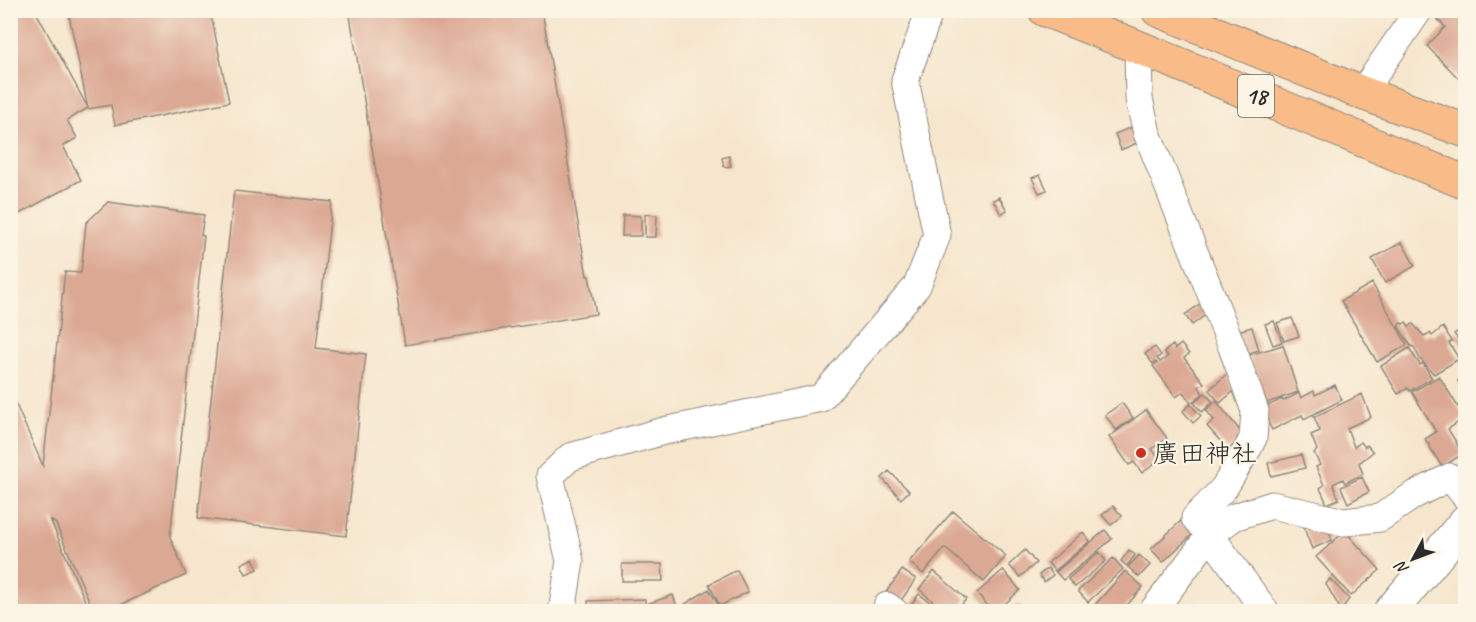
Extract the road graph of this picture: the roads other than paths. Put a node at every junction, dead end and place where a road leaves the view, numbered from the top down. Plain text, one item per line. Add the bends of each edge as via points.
1 (930, 10) edge
2 (1045, 10) edge
3 (1158, 10) edge
4 (1419, 10) edge
5 (1138, 47) junction
6 (1362, 93) junction
7 (1466, 131) edge
8 (1466, 183) edge
9 (1466, 496) edge
10 (1466, 520) edge
11 (1210, 536) junction
12 (562, 612) edge
13 (1152, 612) edge
14 (1266, 612) edge
15 (1390, 612) edge

1 - 12 street via 905,80 937,235 917,286 821,398 664,431 570,457 550,476 570,561
2 - 5 highway, 18
3 - 6 highway, 18
4 - 6 street
5 - 8 highway, 18
5 - 11 street via 1139,99 1147,133 1255,411 1253,438 1248,448 1224,488 1195,518
6 - 7 highway, 18
9 - 11 street via 1450,477 1380,518 1344,522 1272,505 1234,517
10 - 15 street
11 - 13 street
11 - 14 street

